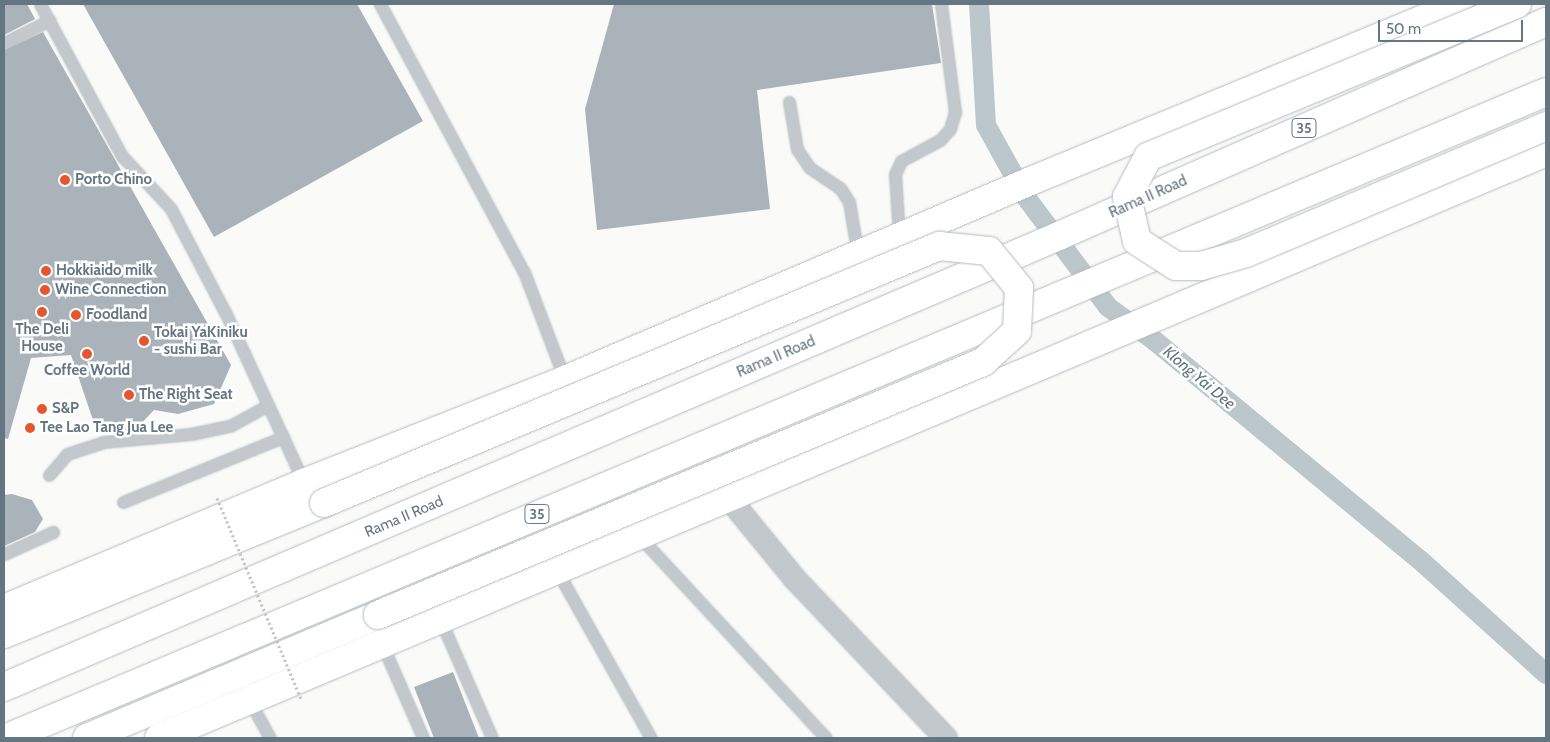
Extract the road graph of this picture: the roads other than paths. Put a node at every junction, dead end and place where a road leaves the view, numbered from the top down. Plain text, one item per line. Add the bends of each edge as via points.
1 (40, 4) edge
2 (380, 4) edge
3 (941, 4) edge
4 (1459, 4) edge
5 (1517, 4) edge
6 (50, 20) junction
7 (1546, 22) edge
8 (4, 43) edge
9 (1546, 92) edge
10 (789, 102) dead end
11 (1546, 126) edge
12 (1546, 152) edge
13 (900, 237) junction
14 (858, 255) junction
15 (565, 380) junction
16 (268, 405) junction
17 (284, 438) junction
18 (49, 475) dead end
19 (304, 483) junction
20 (727, 496) junction
21 (123, 502) dead end
22 (53, 532) dead end
23 (638, 534) junction
24 (4, 554) edge
25 (556, 569) junction
26 (4, 609) edge
27 (440, 619) junction
28 (4, 634) edge
29 (382, 644) junction
30 (4, 687) edge
31 (249, 700) junction
32 (7, 738) edge
33 (87, 738) edge
34 (159, 738) edge
35 (270, 738) edge
36 (424, 738) edge
37 (492, 738) edge
38 (651, 738) edge
39 (826, 738) edge
40 (946, 738) edge

1 - 6 lane
2 - 15 lane via 524,272
3 - 13 lane via 955,112 950,129 940,140 901,161 895,174
4 - 13 main road
5 - 11 main road, bridge via 1148,157 1127,197 1137,241 1176,266 1201,266 1246,253
6 - 8 lane
6 - 16 lane via 122,156 171,209 226,314
7 - 30 main road, Rama II Road / 35 via 1050,240
9 - 32 main road, 35
10 - 14 lane via 797,149 810,168 840,188 849,202
12 - 20 main road
13 - 14 main road
14 - 15 main road
15 - 19 main road
16 - 17 lane
16 - 18 lane via 230,426 191,434 103,442 67,454
17 - 19 lane
17 - 21 lane
19 - 26 main road
20 - 23 main road
20 - 40 street via 794,578
22 - 24 lane
23 - 25 main road
23 - 39 lane
25 - 27 main road
25 - 38 lane
27 - 29 main road
27 - 37 lane
28 - 33 main road, bridge via 938,246 989,251 1019,288 1017,331 983,362
29 - 31 main road
29 - 36 lane
31 - 34 main road
31 - 35 lane

